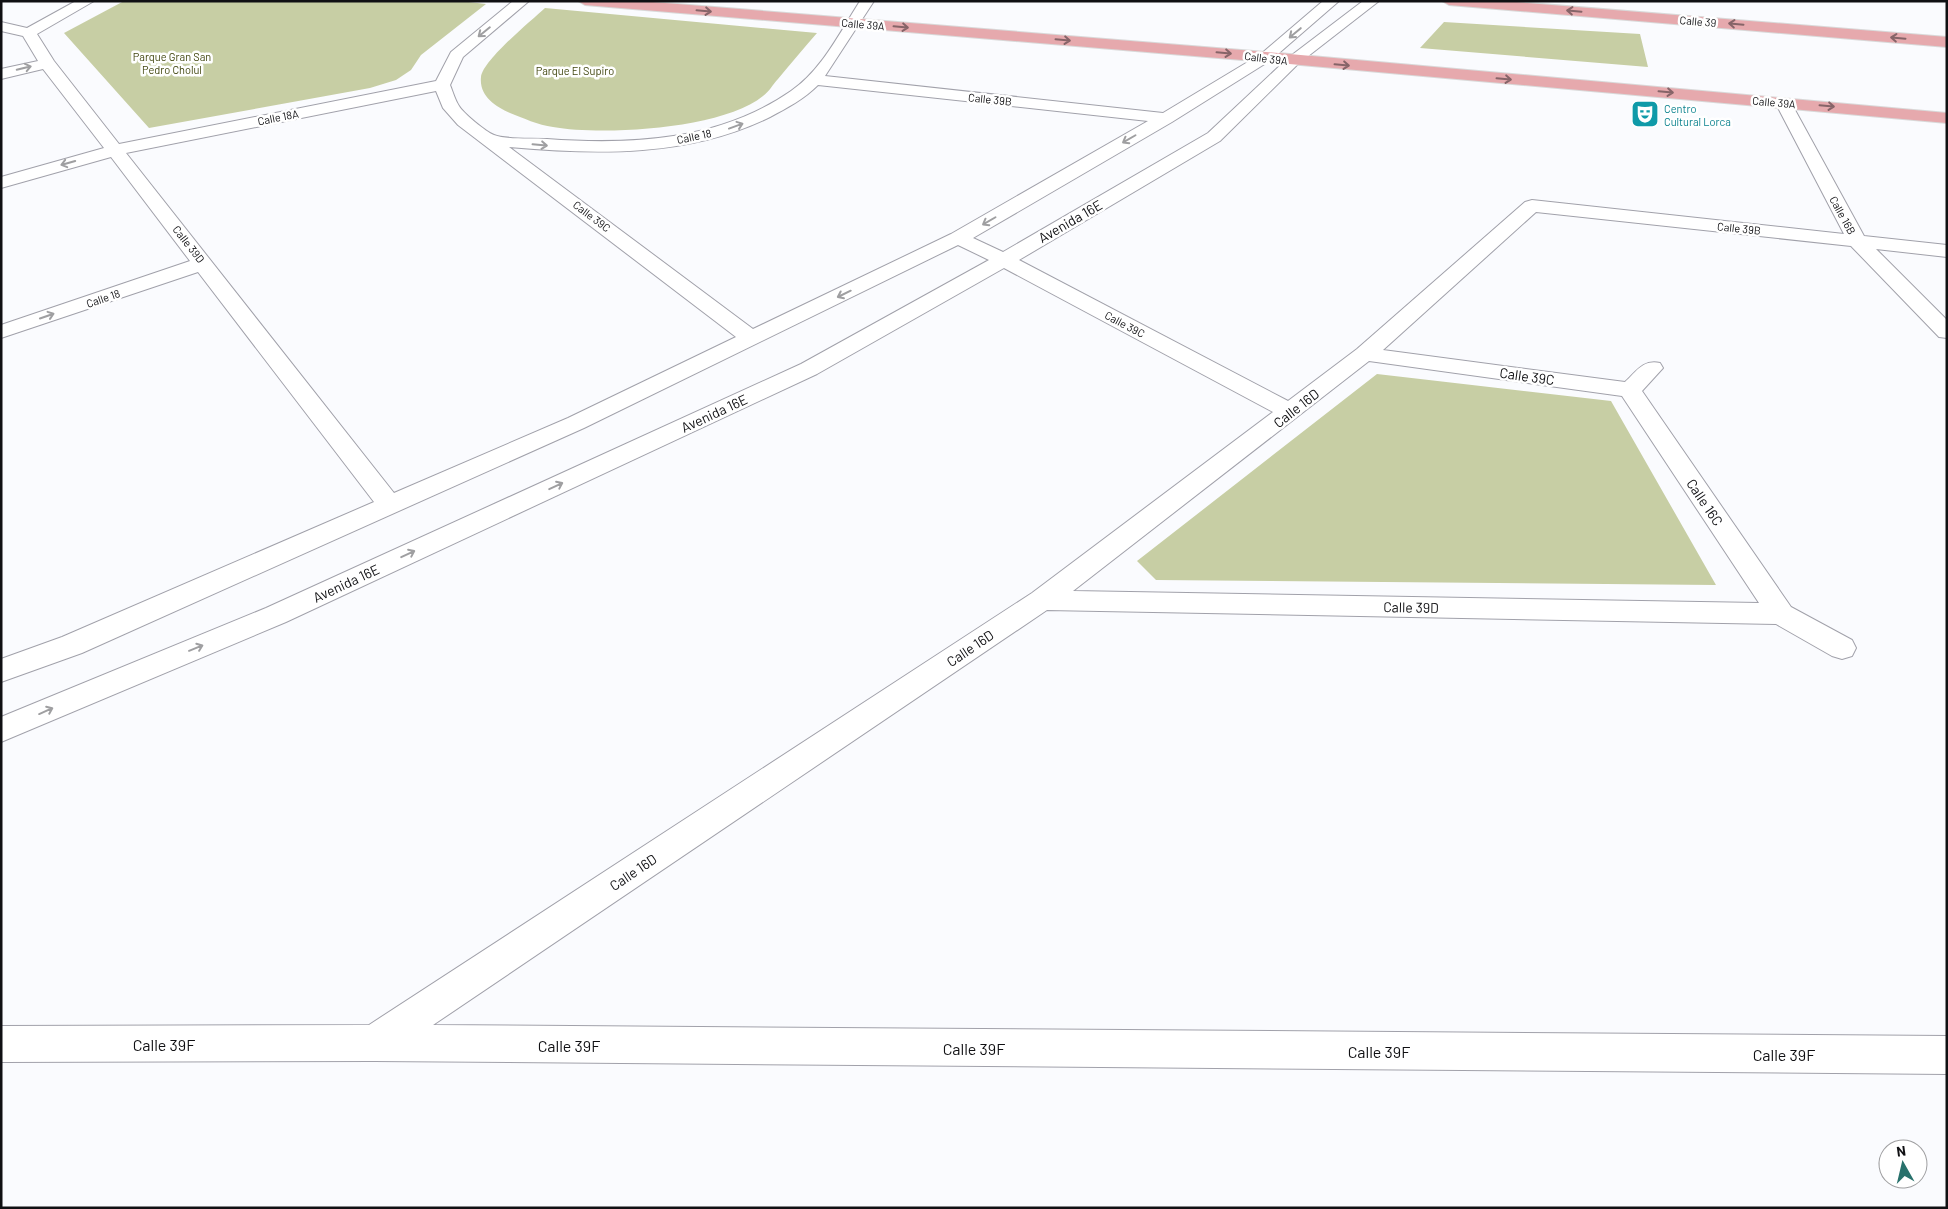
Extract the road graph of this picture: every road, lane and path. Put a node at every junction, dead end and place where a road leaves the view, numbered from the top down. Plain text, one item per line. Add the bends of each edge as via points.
1 (88, 1) edge
2 (522, 1) edge
3 (585, 1) edge
4 (867, 1) edge
5 (1332, 1) edge
6 (1372, 1) edge
7 (1449, 1) edge
8 (853, 23) junction
9 (1, 26) edge
10 (29, 33) junction
11 (1947, 42) edge
12 (1266, 57) junction
13 (1293, 61) junction
14 (47, 62) junction
15 (1, 74) edge
16 (814, 80) junction
17 (442, 85) junction
18 (1783, 102) junction
19 (1166, 118) junction
20 (1947, 118) edge
21 (492, 140) junction
22 (115, 150) junction
23 (1, 183) edge
24 (1532, 206) joint
25 (958, 238) junction
26 (1857, 241) junction
27 (1947, 250) edge
28 (1004, 260) junction
29 (204, 264) junction
30 (1, 332) edge
31 (1947, 332) edge
32 (753, 339) junction
33 (1366, 354) junction
34 (1652, 368) dead end
35 (1630, 390) junction
36 (1291, 412) junction
37 (391, 506) junction
38 (1042, 600) junction
39 (1781, 614) junction
40 (1842, 648) dead end
41 (1, 672) edge
42 (1, 730) edge
43 (1, 1044) edge
44 (374, 1044) junction
45 (1947, 1055) edge

1 - 10 street
2 -> 17 street via 456,55
3 -> 8 main road, Calle 39A
4 - 8 street, Calle 18
5 -> 12 street
6 - 13 street, Avenida 16E
11 -> 7 main road, Calle 39
8 -> 12 main road, Calle 39A
8 - 16 street, Calle 18
9 - 10 street
10 - 14 street, Calle 39D
12 - 13 main road, Calle 39A
12 - 19 street
13 -> 18 main road, Calle 39A
13 - 28 street, Avenida 16E via 1214,137
15 -> 14 street
14 - 22 street, Calle 39D
16 - 19 street, Calle 39B
21 -> 16 street, Calle 18 via 596,147 691,138 732,128 764,115
17 - 21 street, Calle 39C via 452,108 464,121
17 - 22 street, Calle 18A
18 -> 20 main road, Calle 39A
18 - 26 street, Calle 16B
19 -> 25 street
21 - 32 street, Calle 39C
22 -> 23 street, Calle 18A
22 - 29 street, Calle 39D
24 - 26 street, Calle 39B
24 - 33 street, Calle 16D
25 - 28 street, Calle 39C
25 -> 32 street
26 - 27 street, Calle 39B
26 - 31 street, Calle 16B
28 - 36 street, Calle 39C
42 -> 28 street, Avenida 16E via 276,615 809,369
30 -> 29 street, Calle 18
29 - 37 street, Calle 39D
32 - 37 street
33 - 35 street, Calle 39C
33 - 36 street, Calle 16D
34 - 35 street
35 - 39 street, Calle 16C
36 - 38 street, Calle 16D
37 - 41 street via 81,641
38 - 39 street, Calle 39D
38 - 44 street, Calle 16D
39 - 40 street
43 - 44 street, Calle 39F
44 - 45 street, Calle 39F

